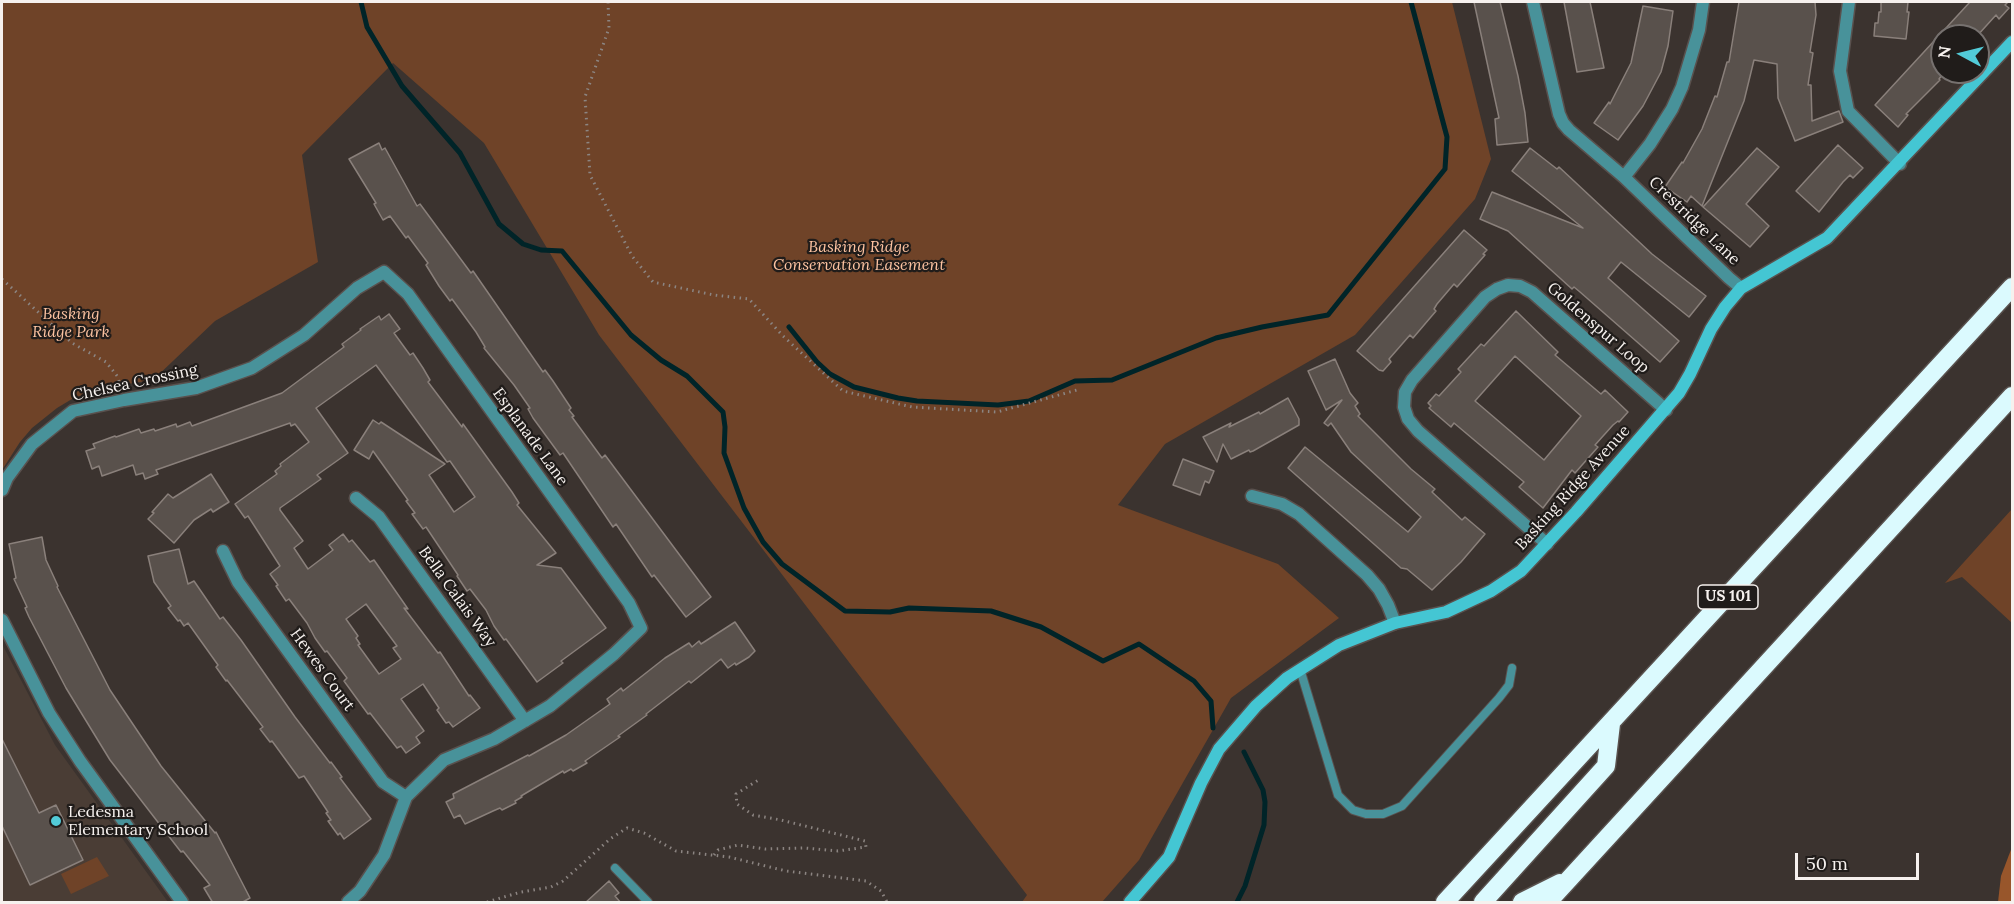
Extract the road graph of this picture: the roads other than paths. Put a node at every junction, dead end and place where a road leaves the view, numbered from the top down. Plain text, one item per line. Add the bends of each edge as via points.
1 (1533, 2) edge
2 (1703, 2) edge
3 (1848, 2) edge
4 (2013, 42) edge
5 (1900, 164) junction
6 (1624, 177) junction
7 (384, 272) joint
8 (2013, 287) edge
9 (1741, 288) junction
10 (2013, 396) edge
11 (1666, 410) junction
12 (2, 490) edge
13 (1252, 496) dead end
14 (356, 498) dead end
15 (1547, 544) junction
16 (223, 552) dead end
17 (2, 620) edge
18 (1395, 623) junction
19 (1512, 668) dead end
20 (1300, 669) junction
21 (525, 721) junction
22 (1611, 724) junction
23 (406, 797) junction
24 (615, 868) dead end
25 (1571, 878) junction
26 (177, 901) edge
27 (348, 903) edge
28 (648, 903) edge
29 (1130, 903) edge
30 (1445, 903) edge
31 (1483, 903) edge
32 (1522, 903) edge
33 (1548, 903) edge

1 - 6 street, Crestridge Lane via 1563,123
2 - 6 street via 1682,87 1650,144
3 - 5 street via 1840,71 1848,111
4 - 5 street, Basking Ridge Avenue
5 - 9 street, Basking Ridge Avenue via 1827,238
6 - 9 street, Crestridge Lane
7 - 12 street, Chelsea Crossing via 357,288 304,335 252,368 196,388 73,411 32,444
7 - 21 street, Esplanade Lane via 408,294 628,603 640,628 550,706
8 - 22 highway, US 101
9 - 11 street, Basking Ridge Avenue via 1711,329 1690,374
10 - 25 highway
11 - 15 street, Basking Ridge Avenue
11 - 15 street, Goldenspur Loop via 1532,292 1508,285 1485,297 1412,380 1405,392 1404,407 1418,431
13 - 18 street via 1282,504 1299,514 1367,575 1379,589
14 - 21 street, Bella Calais Way via 379,517
15 - 18 street, Basking Ridge Avenue via 1521,571 1491,591 1446,612
16 - 23 street, Hewes Court via 238,582 383,782
17 - 26 street via 49,713
18 - 20 street, Basking Ridge Avenue via 1339,645
19 - 20 lane via 1509,685 1499,698 1402,806 1383,814 1353,810 1338,795
20 - 29 street, Basking Ridge Avenue via 1256,706 1220,749 1200,783 1168,857
21 - 23 street via 444,760
22 - 30 highway, US 101
22 - 31 highway via 1606,766
23 - 27 street via 384,855
24 - 28 lane
25 - 32 highway
25 - 33 highway

